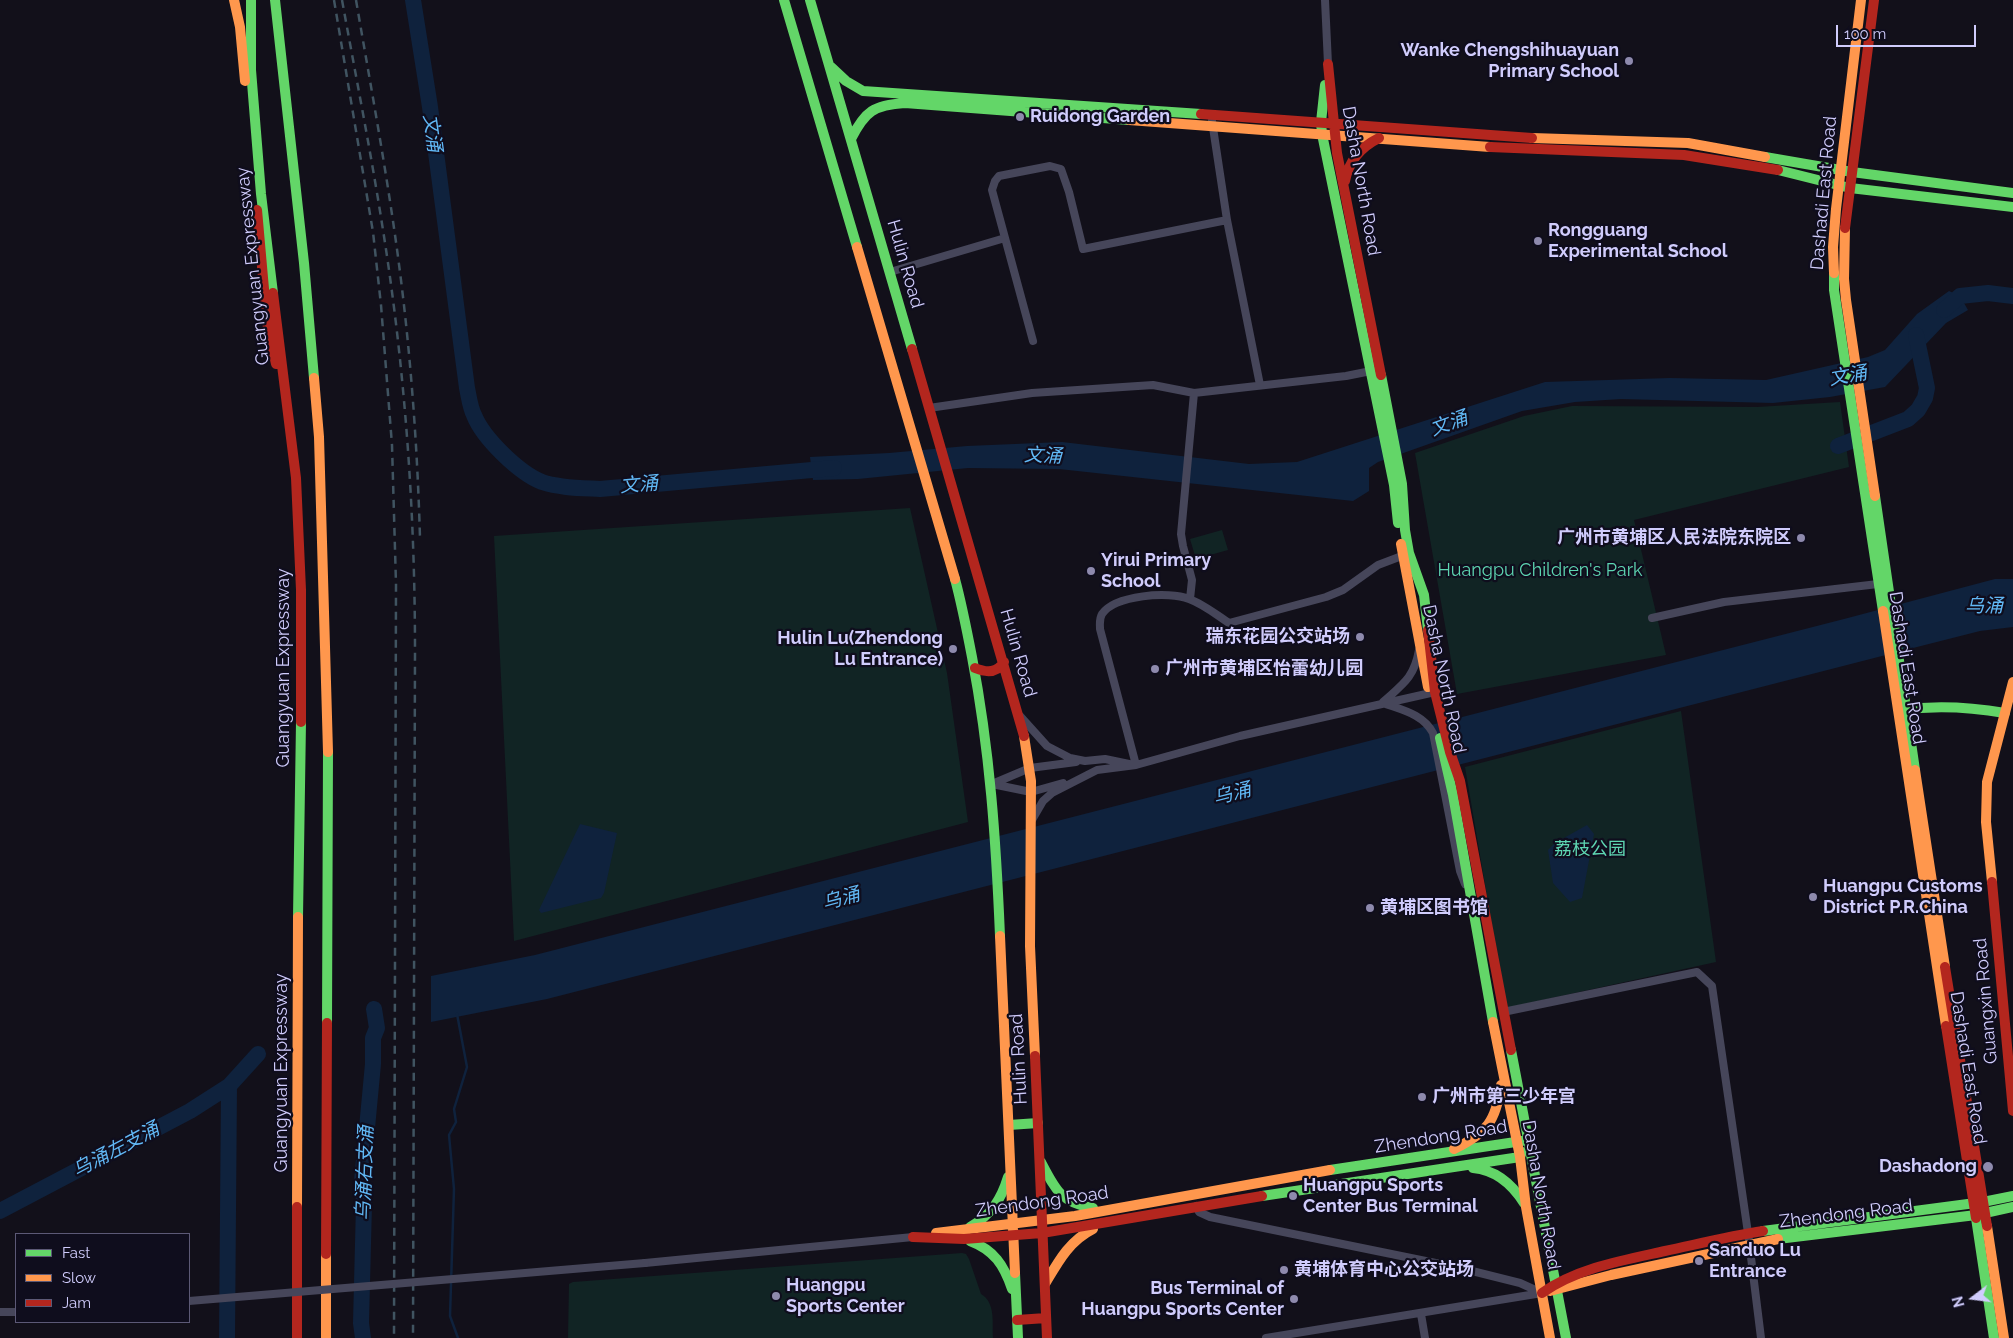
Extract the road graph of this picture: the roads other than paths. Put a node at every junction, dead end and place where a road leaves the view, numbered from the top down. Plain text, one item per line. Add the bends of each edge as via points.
1 (235, 0) edge
2 (251, 0) edge
3 (275, 0) edge
4 (784, 0) edge
5 (810, 0) edge
6 (1325, 0) edge
7 (1861, 0) edge
8 (1874, 0) edge
9 (1328, 64) junction
10 (829, 65) junction
11 (1213, 114) junction
12 (1321, 122) junction
13 (1333, 123) junction
14 (1212, 125) junction
15 (1322, 134) junction
16 (1334, 135) junction
17 (1380, 138) junction
18 (851, 139) junction
19 (1840, 169) junction
20 (1852, 172) junction
21 (1839, 185) junction
22 (1344, 187) junction
23 (1850, 188) junction
24 (2013, 193) edge
25 (2013, 207) edge
26 (1227, 220) junction
27 (1005, 238) junction
28 (890, 272) junction
29 (1033, 341) dead end
30 (1849, 348) junction
31 (1371, 372) junction
32 (1260, 385) junction
33 (1194, 393) junction
34 (1383, 404) junction
35 (929, 408) junction
36 (289, 422) junction
37 (1864, 447) junction
38 (1406, 554) junction
39 (1878, 584) junction
40 (1190, 599) junction
41 (1885, 600) junction
42 (1652, 618) dead end
43 (1420, 643) junction
44 (1004, 662) junction
45 (975, 668) junction
46 (2013, 682) edge
47 (1432, 692) junction
48 (1383, 703) junction
49 (1902, 709) junction
50 (1438, 713) junction
51 (1019, 714) junction
52 (2009, 714) edge
53 (1085, 761) junction
54 (1136, 765) junction
55 (1030, 768) junction
56 (1444, 774) junction
57 (1076, 780) junction
58 (992, 784) junction
59 (1031, 792) junction
60 (1032, 820) junction
61 (1503, 1012) junction
62 (1502, 1074) junction
63 (2013, 1111) edge
64 (1038, 1123) junction
65 (1009, 1125) junction
66 (1516, 1141) junction
67 (1528, 1141) junction
68 (1440, 1155) junction
69 (1520, 1157) junction
70 (1040, 1160) junction
71 (1011, 1166) junction
72 (1454, 1168) junction
73 (1442, 1169) junction
74 (2013, 1196) edge
75 (1979, 1203) junction
76 (1196, 1206) junction
77 (1526, 1207) junction
78 (2013, 1207) edge
79 (1107, 1210) junction
80 (1980, 1214) junction
81 (1042, 1220) junction
82 (1108, 1222) junction
83 (1014, 1224) junction
84 (965, 1234) junction
85 (1042, 1234) junction
86 (1014, 1236) junction
87 (913, 1237) joint
88 (1748, 1239) junction
89 (1044, 1285) junction
90 (1557, 1286) junction
91 (1542, 1293) junction
92 (190, 1301) edge
93 (1016, 1304) junction
94 (0, 1312) edge
95 (15, 1312) edge
96 (1422, 1314) junction
97 (1046, 1318) junction
98 (1017, 1320) junction
99 (298, 1338) edge
100 (326, 1338) edge
101 (1018, 1338) edge
102 (1047, 1338) edge
103 (1266, 1338) edge
104 (1425, 1338) edge
105 (1550, 1338) edge
106 (1566, 1338) edge
107 (1761, 1338) edge
108 (1994, 1338) edge
109 (2004, 1338) edge

1 - 36 main road via 267,323
2 - 36 main road, Guangyuan Expressway via 251,70 260,194
3 - 100 main road via 304,263 318,437 328,742
4 - 45 main road, Hulin Road via 912,429 961,601
5 - 10 main road, Hulin Road
6 - 9 street
7 - 19 main road, Dashadi East Road
8 - 20 main road, Dashadi East Road
9 - 12 main road, Dasha North Road
9 - 13 main road, Dasha North Road
10 - 11 main road via 863,91
10 - 18 main road, Hulin Road
11 - 12 main road
11 - 14 street
12 - 13 main road
12 - 15 main road, Dasha North Road
13 - 16 main road, Dasha North Road
13 - 19 main road via 1502,137 1688,143
14 - 15 main road
14 - 18 main road via 905,103 869,111 860,120
14 - 26 street
15 - 16 main road
15 - 31 main road, Dasha North Road
16 - 17 main road
16 - 22 main road, Dasha North Road
17 - 21 main road via 1503,148 1684,155 1774,169
17 - 22 main road via 1366,144 1351,162 1345,174
18 - 28 main road, Hulin Road
19 - 20 main road
19 - 21 main road, Dashadi East Road
20 - 23 main road, Dashadi East Road
20 - 24 main road
21 - 23 main road
21 - 30 main road, Dashadi East Road via 1834,230 1834,290
22 - 34 main road, Dasha North Road
23 - 25 main road
23 - 30 main road, Dashadi East Road via 1844,279
26 - 27 street via 1083,249 1065,176 1061,169 1050,166 1005,174 995,181 992,190
26 - 32 street
27 - 28 street
27 - 29 street
28 - 35 main road, Hulin Road
30 - 37 main road, Dashadi East Road
31 - 32 street
31 - 34 main road, Dasha North Road
32 - 33 street
33 - 35 street via 1153,386 1032,393
33 - 40 street via 1181,534 1192,580
34 - 38 main road, Dasha North Road via 1397,518
34 - 38 main road, Dasha North Road via 1402,484
35 - 44 main road, Hulin Road
36 - 99 main road, Guangyuan Expressway via 296,478 301,599
37 - 39 main road, Dashadi East Road via 1861,472
37 - 41 main road, Dashadi East Road
38 - 40 street via 1378,565 1343,590 1326,597 1229,623
38 - 43 main road, Dasha North Road
38 - 47 main road, Dasha North Road via 1424,595
39 - 41 main road, Dashadi East Road
39 - 42 street via 1724,602
40 - 54 street via 1147,595 1111,606 1099,620
41 - 49 main road, Dashadi East Road
43 - 47 main road, Dasha North Road
43 - 48 street via 1415,669
44 - 45 main road via 993,672
44 - 51 main road, Hulin Road
45 - 58 main road, Hulin Road
46 - 52 main road, Guangxin Road
47 - 48 street
47 - 50 main road, Dasha North Road
48 - 54 street via 1240,736
48 - 56 street via 1416,715 1429,725
49 - 52 main road via 1977,708
49 - 75 main road, Dashadi East Road via 1942,944
50 - 56 main road, Dasha North Road
50 - 61 main road, Dasha North Road via 1460,781
51 - 53 street via 1047,746 1070,758
51 - 55 main road, Hulin Road
52 - 63 main road, Guangxin Road via 1987,782 1986,822
53 - 54 street via 1105,758
53 - 55 street
54 - 57 street via 1096,770
55 - 58 street
55 - 59 main road, Hulin Road
56 - 62 main road, Dasha North Road via 1453,795
57 - 59 street
57 - 60 street via 1043,801
58 - 59 street
58 - 65 main road, Hulin Road
59 - 60 main road, Hulin Road
60 - 64 main road, Hulin Road via 1029,929
61 - 67 main road, Dasha North Road
61 - 88 street via 1697,972 1712,986
62 - 66 main road, Dasha North Road
62 - 68 main road via 1498,1106 1492,1122 1475,1138
64 - 65 main road
64 - 70 main road, Hulin Road
65 - 71 main road, Hulin Road
66 - 67 main road, Zhendong Road
66 - 68 main road, Zhendong Road
66 - 69 main road, Dasha North Road
67 - 69 main road, Zhendong Road
67 - 90 main road, Dasha North Road
68 - 73 main road
68 - 79 main road, Zhendong Road via 1338,1169
69 - 72 main road, Zhendong Road
69 - 77 main road, Dasha North Road
70 - 79 main road via 1054,1185 1070,1204
70 - 81 main road, Hulin Road
71 - 83 main road, Hulin Road
71 - 84 main road via 998,1202
72 - 73 main road, Zhendong Road
72 - 77 main road via 1481,1168 1492,1172 1513,1187
73 - 76 main road, Zhendong Road
74 - 75 main road, Zhendong Road
75 - 80 main road, Dashadi East Road
75 - 88 main road, Zhendong Road
76 - 82 main road, Zhendong Road
76 - 91 street via 1202,1214 1220,1220 1460,1268 1520,1282
77 - 91 main road, Dasha North Road
78 - 80 main road, Zhendong Road
79 - 81 main road, Zhendong Road
80 - 88 main road, Zhendong Road
80 - 108 main road, Dashadi East Road
80 - 109 main road, Dashadi East Road
81 - 83 main road, Zhendong Road
81 - 85 main road, Hulin Road
82 - 85 main road, Zhendong Road
82 - 89 main road via 1074,1239
83 - 84 main road, Zhendong Road
83 - 86 main road, Hulin Road
84 - 86 main road, Zhendong Road
84 - 87 main road, Zhendong Road
84 - 93 main road via 999,1260 1006,1270
85 - 86 main road, Zhendong Road
85 - 89 main road, Hulin Road
86 - 93 main road, Hulin Road
87 - 92 street, bridge
88 - 90 main road, Zhendong Road via 1614,1262
88 - 107 street
89 - 97 main road, Hulin Road
90 - 91 main road, Zhendong Road
90 - 106 main road, Dasha North Road
91 - 96 street
91 - 105 main road, Dasha North Road
93 - 98 main road, Hulin Road
94 - 95 street
96 - 103 street
96 - 104 street
97 - 98 main road
97 - 102 main road, Hulin Road
98 - 101 main road, Hulin Road

